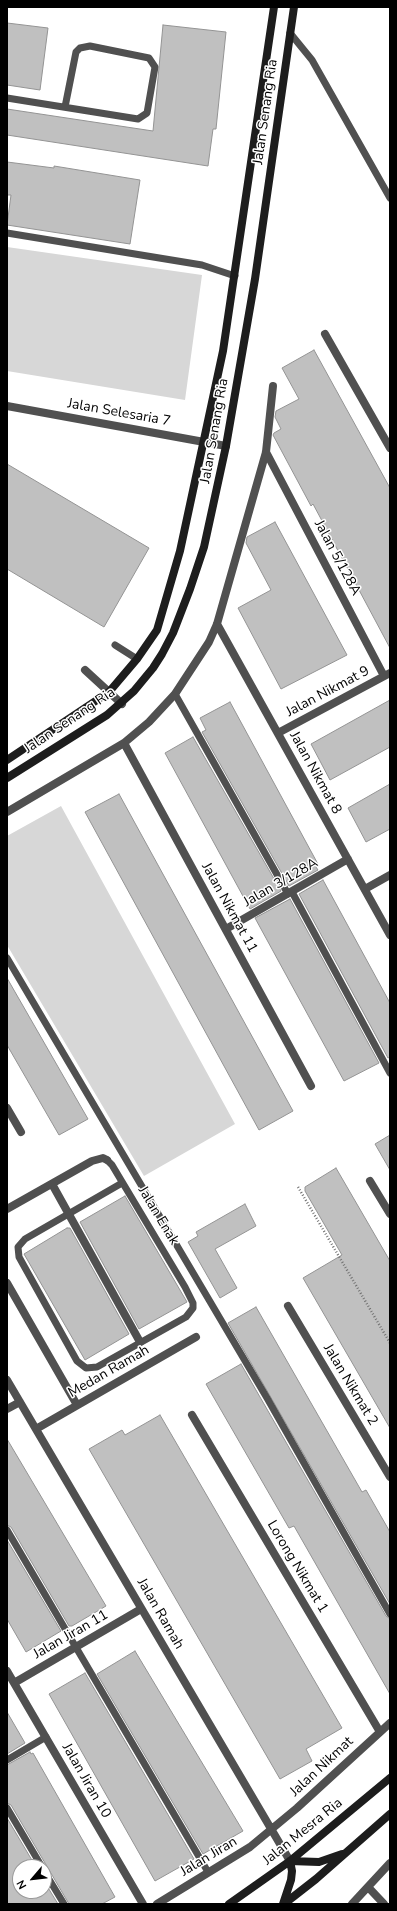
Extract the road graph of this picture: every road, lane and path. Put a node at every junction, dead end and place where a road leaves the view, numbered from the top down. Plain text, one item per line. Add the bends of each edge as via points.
1 (269, 7) edge
2 (274, 7) edge
3 (294, 7) edge
4 (274, 17) junction
5 (290, 33) junction
6 (7, 98) edge
7 (66, 107) junction
8 (390, 198) edge
9 (7, 233) edge
10 (235, 276) junction
11 (325, 334) dead end
12 (273, 386) dead end
13 (7, 406) edge
14 (204, 442) junction
15 (226, 446) junction
16 (390, 448) edge
17 (266, 452) junction
18 (217, 624) junction
19 (115, 645) dead end
20 (137, 659) junction
21 (85, 670) dead end
22 (387, 675) edge
23 (109, 692) junction
24 (175, 694) junction
25 (122, 704) junction
26 (278, 733) junction
27 (124, 743) junction
28 (7, 760) edge
29 (7, 778) edge
30 (7, 812) edge
31 (348, 859) junction
32 (390, 875) edge
33 (365, 889) junction
34 (290, 893) junction
35 (226, 929) junction
36 (390, 935) edge
37 (7, 958) edge
38 (390, 1073) edge
39 (311, 1086) dead end
40 (7, 1108) edge
41 (21, 1132) dead end
42 (107, 1160) joint
43 (370, 1180) dead end
44 (122, 1183) junction
45 (52, 1184) junction
46 (298, 1187) dead end
47 (7, 1208) edge
48 (68, 1214) junction
49 (390, 1214) edge
50 (7, 1283) edge
51 (288, 1306) dead end
52 (196, 1337) dead end
53 (140, 1342) junction
54 (390, 1343) edge
55 (7, 1380) edge
56 (20, 1402) junction
57 (77, 1405) junction
58 (7, 1409) edge
59 (192, 1415) dead end
60 (36, 1429) junction
61 (390, 1476) edge
62 (7, 1530) edge
63 (142, 1608) junction
64 (390, 1614) edge
65 (76, 1647) junction
66 (7, 1671) edge
67 (14, 1683) junction
68 (390, 1723) edge
69 (380, 1732) junction
70 (46, 1737) junction
71 (7, 1760) edge
72 (390, 1778) edge
73 (7, 1808) edge
74 (390, 1814) edge
75 (271, 1830) junction
76 (348, 1852) junction
77 (37, 1859) edge
78 (290, 1861) junction
79 (390, 1863) edge
80 (208, 1872) junction
81 (52, 1884) edge
82 (368, 1887) junction
83 (64, 1904) edge
84 (143, 1904) edge
85 (157, 1904) edge
86 (229, 1904) edge
87 (283, 1904) edge
88 (352, 1904) edge
89 (384, 1904) edge

1 - 4 street
2 - 4 street, Jalan Senang Ria
3 - 5 street, Jalan Senang Ria
4 - 10 street, Jalan Senang Ria
5 - 8 lane via 312,60
5 - 15 street, Jalan Senang Ria via 256,279
6 - 7 lane
7 - 7 lane via 138,120 147,113 155,67 149,58 90,46 80,48 76,52
9 - 10 lane via 202,266
10 - 14 street, Jalan Senang Ria
11 - 16 street
12 - 17 street
13 - 14 street, Jalan Selesaria 7
14 - 15 street, Jalan Selesaria 7
14 - 20 street, Jalan Senang Ria via 180,551 164,608 157,630
15 - 25 street, Jalan Senang Ria via 204,547 173,633 153,668
17 - 18 street
17 - 22 street, Jalan 5/128A
18 - 24 street via 209,642
18 - 26 street, Jalan Nikmat 8
19 - 20 lane
20 - 23 street, Jalan Senang Ria
21 - 23 street
22 - 26 street, Jalan Nikmat 9
23 - 25 street
23 - 28 street, Jalan Senang Ria
24 - 27 street via 149,722
24 - 34 lane
25 - 29 street, Jalan Senang Ria
26 - 31 street, Jalan Nikmat 8
27 - 30 street
27 - 35 street, Jalan Nikmat 11
31 - 33 street, Jalan Nikmat 8
31 - 34 street, Jalan 3/128A
32 - 33 street
33 - 36 street, Jalan Nikmat 8
34 - 35 street, Jalan 3/128A
34 - 38 lane
35 - 39 street, Jalan Nikmat 11
37 - 64 lane via 210,1306 267,1398
40 - 41 street
42 - 44 lane, Jalan Enak
42 - 45 street via 103,1158 92,1161
43 - 49 street
44 - 48 lane
44 - 53 lane, Jalan Enak via 193,1303 190,1313
45 - 47 street
45 - 48 street
46 - 54 path
48 - 53 street
48 - 53 lane, Jalan Enak via 25,1238 18,1252 66,1341 81,1365 92,1368
50 - 57 street
51 - 61 street, Jalan Nikmat 2
52 - 57 street, Medan Ramah
55 - 56 street, Jalan Ramah
56 - 58 street
56 - 60 street, Jalan Ramah
57 - 60 street, Medan Ramah
59 - 69 street, Lorong Nikmat 1
60 - 63 street, Jalan Ramah
62 - 65 lane
63 - 65 street, Jalan Jiran 11
63 - 75 street, Jalan Ramah
65 - 67 street, Jalan Jiran 11
65 - 80 lane
66 - 67 street, Jalan Jiran 10
67 - 70 street, Jalan Jiran 10
68 - 69 street, Jalan Nikmat
69 - 75 street, Jalan Nikmat
70 - 71 lane
70 - 84 street, Jalan Jiran 10
72 - 78 street, Jalan Mesra Ria
73 - 77 lane
74 - 76 street
75 - 78 street, Jalan Ramah
75 - 80 street, Jalan Jiran via 250,1847
76 - 78 street via 318,1862
76 - 87 street
78 - 86 street, Jalan Mesra Ria
78 - 87 street via 292,1880
79 - 82 street
80 - 85 street, Jalan Jiran
81 - 83 lane
82 - 88 street
82 - 89 street

